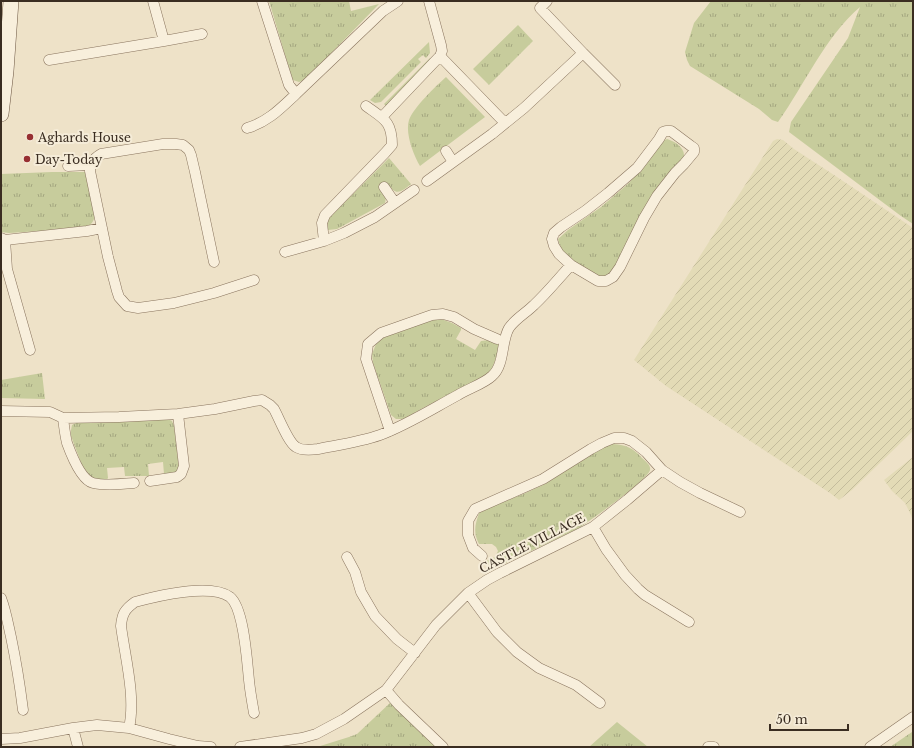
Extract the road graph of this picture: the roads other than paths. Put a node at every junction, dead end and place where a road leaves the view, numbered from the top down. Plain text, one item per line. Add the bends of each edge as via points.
1 (11, 1) edge
2 (153, 1) edge
3 (262, 1) edge
4 (398, 1) edge
5 (429, 1) edge
6 (540, 3) edge
7 (202, 34) dead end
8 (164, 41) junction
9 (583, 53) junction
10 (440, 56) junction
11 (48, 60) dead end
12 (615, 85) dead end
13 (296, 94) junction
14 (366, 106) dead end
15 (1, 114) edge
16 (382, 117) junction
17 (505, 123) junction
18 (247, 128) dead end
19 (446, 151) dead end
20 (454, 162) junction
21 (90, 165) junction
22 (68, 166) dead end
23 (427, 181) dead end
24 (384, 187) dead end
25 (414, 190) dead end
26 (395, 202) junction
27 (102, 228) junction
28 (3, 239) edge
29 (324, 241) junction
30 (285, 252) dead end
31 (214, 262) dead end
32 (571, 265) junction
33 (254, 280) dead end
34 (497, 340) dead end
35 (30, 350) dead end
36 (1, 411) edge
37 (178, 414) junction
38 (63, 418) junction
39 (390, 431) junction
40 (662, 470) junction
41 (150, 481) dead end
42 (134, 483) dead end
43 (740, 512) dead end
44 (593, 526) junction
45 (482, 556) dead end
46 (347, 557) dead end
47 (468, 594) junction
48 (1, 598) edge
49 (689, 622) dead end
50 (415, 653) junction
51 (386, 690) junction
52 (600, 703) dead end
53 (23, 710) dead end
54 (254, 713) dead end
55 (913, 717) edge
56 (73, 728) junction
57 (129, 728) junction
58 (1, 739) edge
59 (303, 743) edge
60 (198, 746) edge
61 (78, 747) edge
62 (211, 747) edge
63 (240, 747) edge
64 (443, 747) edge
65 (708, 747) edge
66 (714, 747) edge
67 (870, 747) edge

1 - 15 street
2 - 8 street
3 - 13 street via 289,85
4 - 13 street via 383,11
5 - 10 street via 441,46
6 - 9 street
7 - 8 street
8 - 11 street
9 - 12 street
9 - 17 street via 547,88
10 - 16 street
10 - 17 street
13 - 18 street via 270,118 257,126
14 - 16 street
16 - 29 street via 390,127 392,145 325,215 322,223
17 - 20 street
19 - 20 street
20 - 23 street
21 - 22 street
21 - 27 street
21 - 31 street via 101,154 163,144 182,145 189,150
24 - 26 street
25 - 26 street
26 - 29 street via 375,217
27 - 28 street via 87,232
27 - 33 street via 117,291 127,306 138,308 171,304
28 - 35 street via 7,268
29 - 30 street
32 - 32 street via 598,281 606,281 613,277 657,196 694,152 694,148 671,131 663,132 637,168 554,233 554,246
32 - 39 street via 509,328 493,376
34 - 39 street via 454,317 443,314 432,315 388,330 368,344 366,359
36 - 38 street via 50,412
37 - 38 street
37 - 39 street via 262,400 274,409 291,442 301,450 361,440
37 - 41 street via 184,466 181,474 177,477
38 - 42 street via 67,442 81,474 92,483
40 - 43 street via 696,491
40 - 44 street, CASTLE VILLAGE
40 - 45 street via 632,441 616,438 602,443 543,479 475,509 468,521 468,535 473,548
44 - 47 street, CASTLE VILLAGE via 487,580
44 - 49 street via 606,549 638,589
46 - 50 street via 356,572 360,592 374,616
47 - 50 street, CASTLE VILLAGE via 436,625
47 - 52 street via 497,632 517,652 541,669 576,685
48 - 53 street
50 - 51 street, CASTLE VILLAGE
51 - 59 street, CASTLE VILLAGE
51 - 64 street
54 - 57 street via 245,642 234,601 222,593 190,592 135,602 124,612 121,626 131,699
55 - 67 street
56 - 57 street via 97,725
56 - 58 street
56 - 61 street
57 - 60 street
59 - 63 street, CASTLE VILLAGE
60 - 62 street
65 - 66 street

